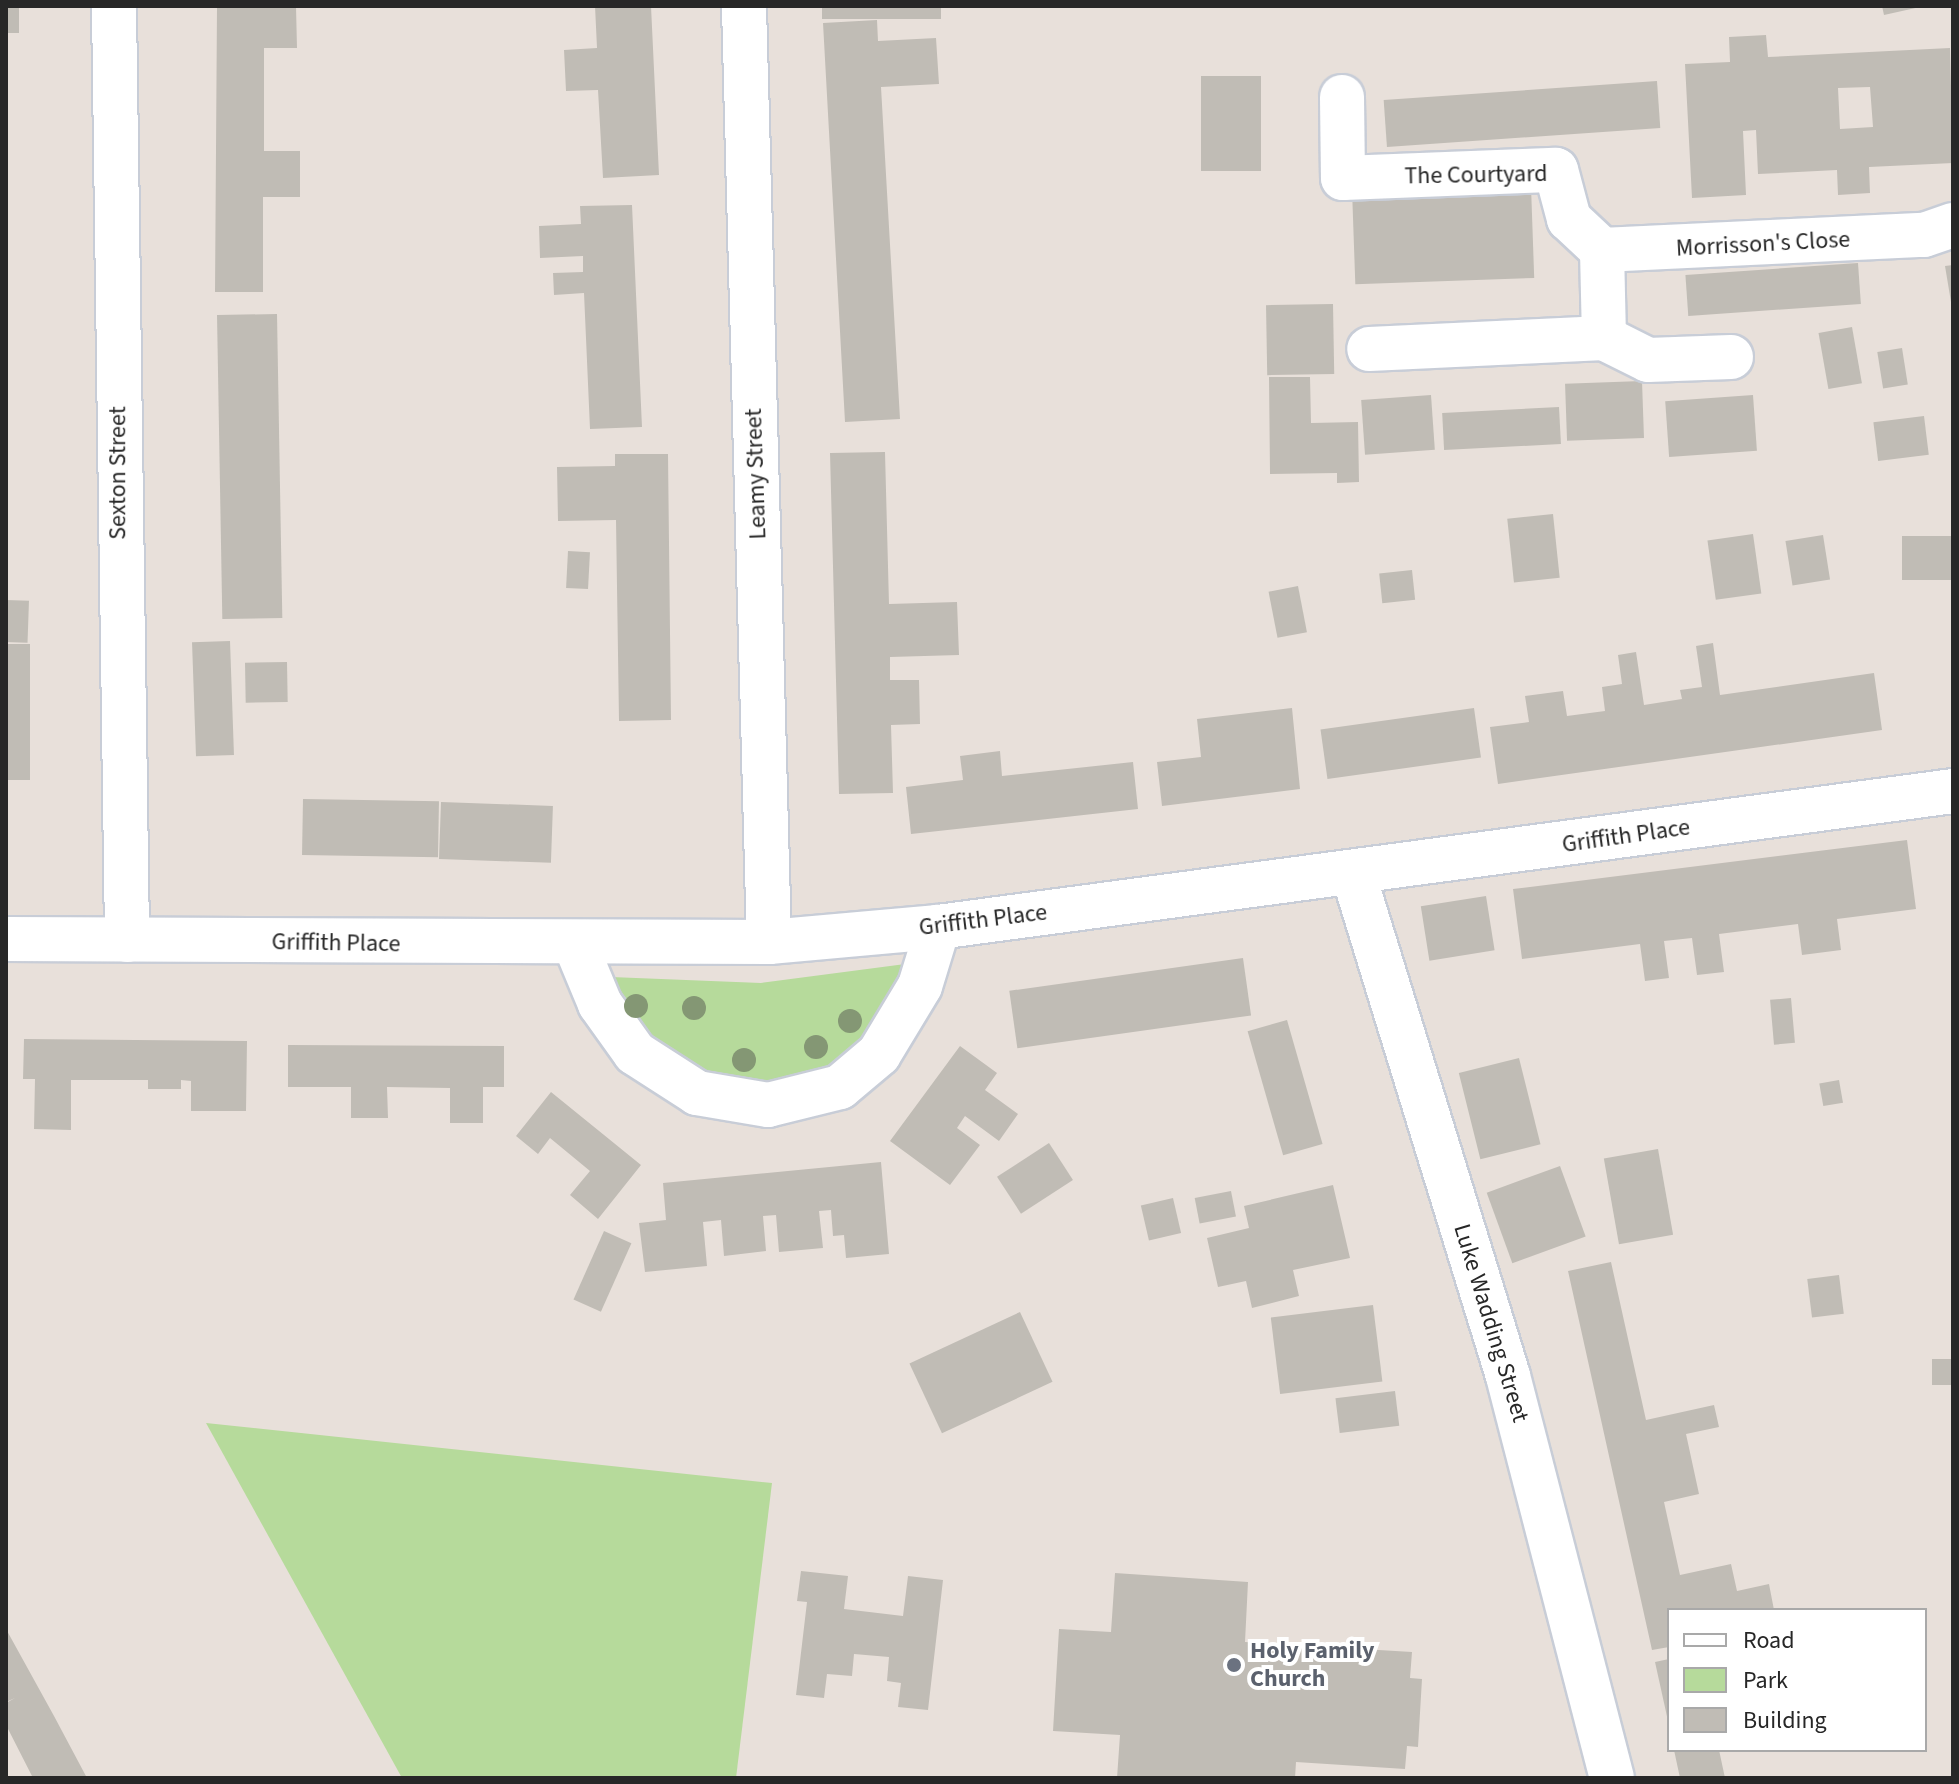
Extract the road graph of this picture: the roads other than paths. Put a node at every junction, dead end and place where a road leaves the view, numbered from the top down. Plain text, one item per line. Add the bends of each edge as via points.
1 (114, 6) edge
2 (744, 6) edge
3 (1342, 97) dead end
4 (1939, 230) edge
5 (1602, 250) junction
6 (1604, 338) junction
7 (1369, 349) dead end
8 (1731, 357) dead end
9 (1953, 791) edge
10 (1353, 873) junction
11 (938, 927) junction
12 (6, 939) edge
13 (127, 940) junction
14 (769, 942) junction
15 (576, 946) junction
16 (1612, 1778) edge

1 - 13 street, Sexton Street
2 - 14 street, Leamy Street
3 - 5 street, The Courtyard via 1343,178 1556,170 1569,219
4 - 5 street, Morrisson's Close
5 - 6 street
6 - 7 street
6 - 8 street via 1648,360
9 - 10 street, Griffith Place
10 - 11 street, Griffith Place
10 - 16 street, Luke Wadding Street via 1508,1376
11 - 14 street, Griffith Place
11 - 15 street via 920,986 879,1054 840,1087 768,1105 697,1093 647,1063 600,1004
12 - 13 street, Griffith Place
13 - 15 street, Griffith Place
14 - 15 street, Griffith Place

